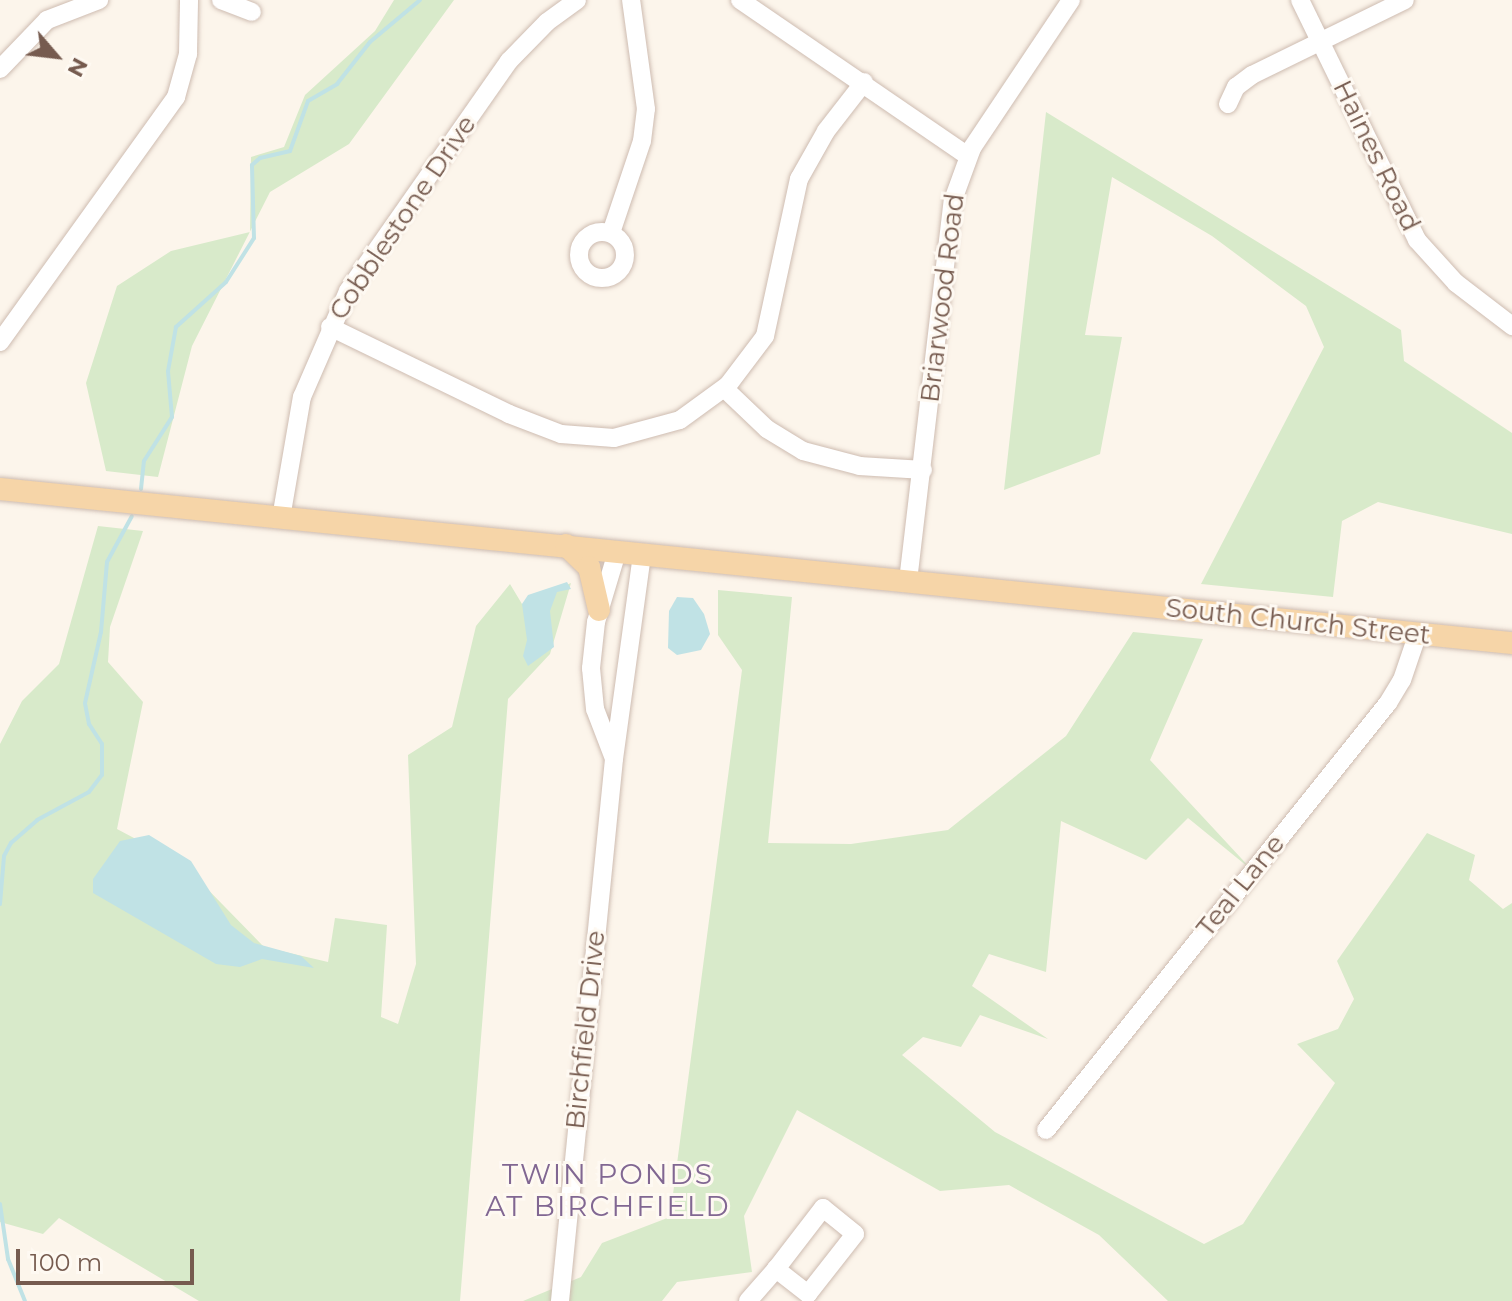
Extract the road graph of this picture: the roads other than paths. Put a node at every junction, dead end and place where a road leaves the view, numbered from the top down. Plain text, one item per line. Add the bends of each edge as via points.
1 (99, 0) edge
2 (189, 0) edge
3 (221, 0) edge
4 (577, 0) edge
5 (631, 0) edge
6 (740, 0) edge
7 (1071, 0) edge
8 (1300, 0) edge
9 (1405, 0) edge
10 (252, 12) dead end
11 (1321, 43) junction
12 (0, 69) edge
13 (864, 82) junction
14 (1228, 104) dead end
15 (968, 156) junction
16 (611, 233) dead end
17 (1512, 326) edge
18 (330, 327) junction
19 (0, 342) edge
20 (725, 389) junction
21 (923, 470) junction
22 (0, 489) edge
23 (281, 518) junction
24 (566, 545) junction
25 (617, 552) junction
26 (642, 555) junction
27 (908, 581) junction
28 (599, 610) junction
29 (1418, 633) junction
30 (1512, 643) edge
31 (614, 759) junction
32 (1046, 1130) dead end
33 (776, 1269) junction
34 (560, 1301) edge
35 (748, 1301) edge

1 - 12 street via 47,20
2 - 19 street via 188,54 176,97
3 - 10 street
4 - 18 street, Cobblestone Drive via 533,34 509,61 378,247
5 - 16 street via 646,109 642,141
6 - 13 street
7 - 15 street, Briarwood Road
8 - 11 street, Haines Road
9 - 11 street
11 - 14 street via 1243,81
11 - 17 street, Haines Road via 1417,240 1456,283
13 - 15 street
13 - 20 street via 826,131 799,179 771,321 757,349
15 - 21 street, Briarwood Road via 949,218
18 - 20 street via 509,414 578,437 648,432 694,413
18 - 23 street, Cobblestone Drive via 295,421
20 - 21 street via 767,429 803,451 860,466
21 - 27 street, Briarwood Road
22 - 23 main road, South Church Street
23 - 24 main road, South Church Street
24 - 25 main road, South Church Street
24 - 28 main road via 589,567
25 - 26 main road, South Church Street
25 - 28 street, Birchfield Drive
26 - 27 main road, South Church Street
26 - 31 street, Birchfield Drive
27 - 29 main road, South Church Street
28 - 31 street, Birchfield Drive via 591,668 595,709
29 - 30 main road, South Church Street
29 - 32 street, Teal Lane via 1407,669 1388,703
31 - 34 street, Birchfield Drive
33 - 33 street via 823,1208 855,1234 808,1294
33 - 35 street

